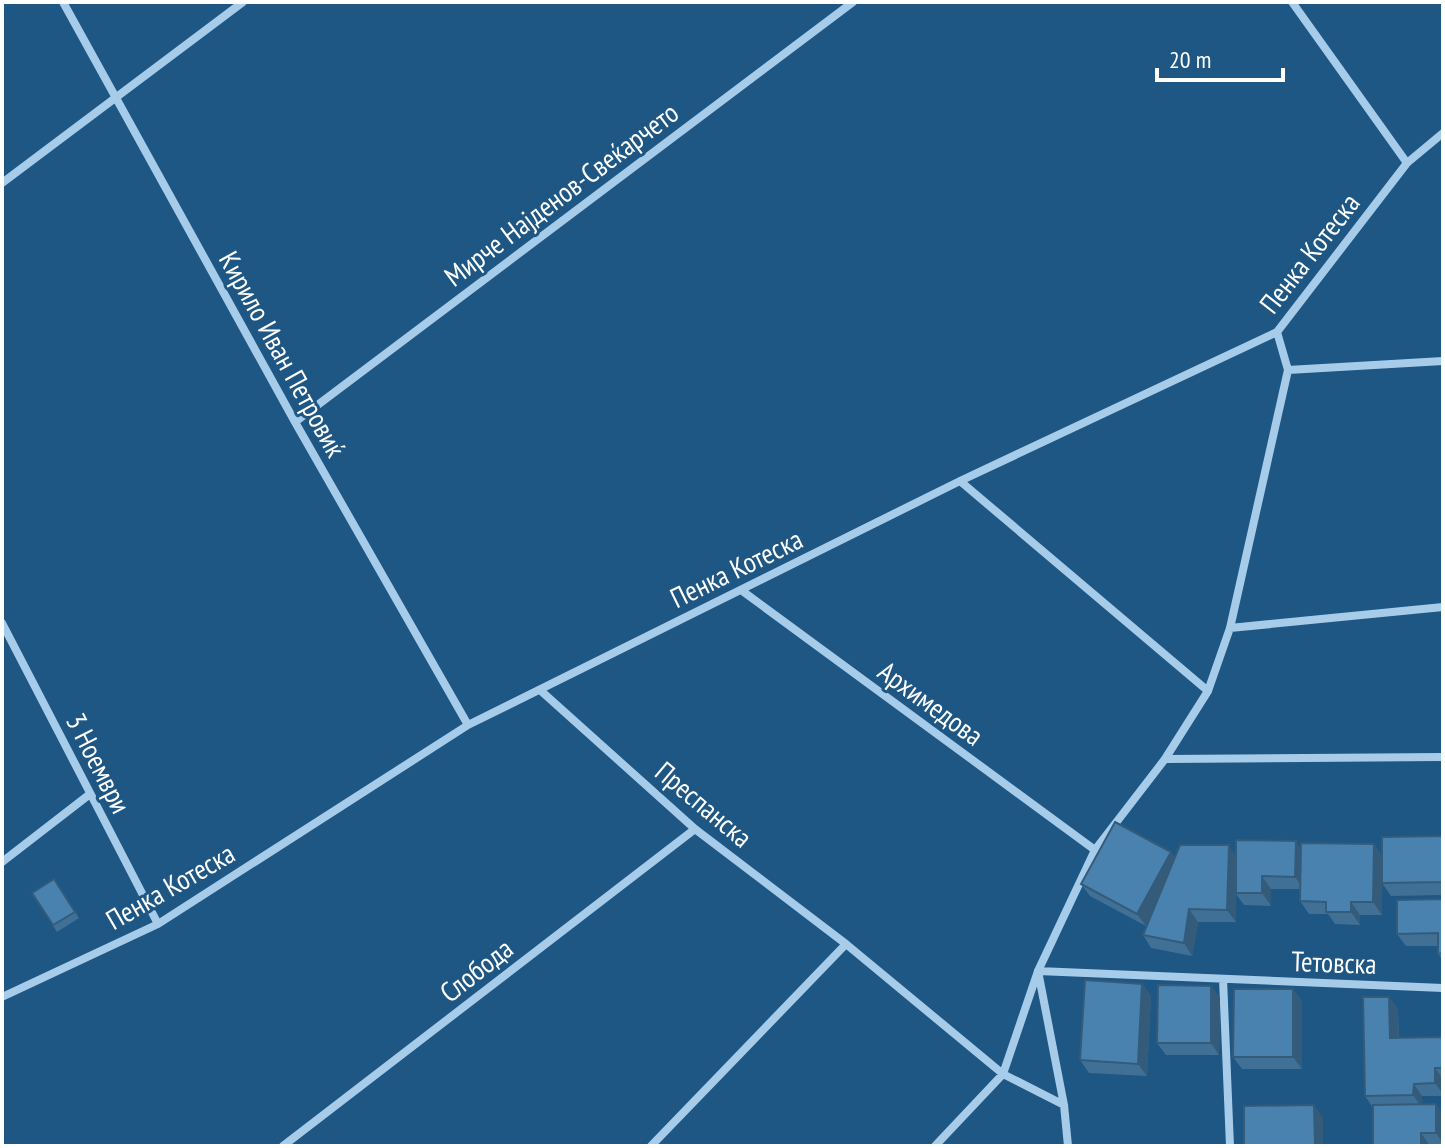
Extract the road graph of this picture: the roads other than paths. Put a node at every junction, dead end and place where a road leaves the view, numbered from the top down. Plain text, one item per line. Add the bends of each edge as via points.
1 (63, 2) edge
2 (243, 2) edge
3 (853, 2) edge
4 (1292, 2) edge
5 (117, 96) junction
6 (1443, 133) edge
7 (1407, 163) junction
8 (2, 183) edge
9 (1277, 332) junction
10 (1443, 361) edge
11 (1288, 370) junction
12 (295, 422) junction
13 (960, 481) junction
14 (741, 590) junction
15 (1443, 607) edge
16 (2, 623) edge
17 (1230, 628) junction
18 (540, 690) junction
19 (1208, 691) junction
20 (468, 725) junction
21 (1443, 757) edge
22 (1165, 759) junction
23 (90, 794) junction
24 (695, 829) junction
25 (1095, 850) junction
26 (2, 862) edge
27 (158, 924) junction
28 (846, 944) junction
29 (1038, 971) junction
30 (1223, 979) junction
31 (1443, 988) edge
32 (2, 997) edge
33 (1003, 1074) junction
34 (1064, 1105) junction
35 (283, 1146) edge
36 (651, 1146) edge
37 (935, 1146) edge
38 (1068, 1146) edge
39 (1230, 1146) edge

1 - 5 street, Кирило Иван Петровиќ
2 - 5 street
3 - 12 street, Мирче Најденов-Свеќарчето
4 - 7 street
5 - 8 street
5 - 12 street, Кирило Иван Петровиќ
6 - 7 street, Пенка Котеска
7 - 9 street, Пенка Котеска
9 - 11 street
9 - 13 street, Пенка Котеска
10 - 11 street
11 - 17 street
12 - 20 street, Кирило Иван Петровиќ
13 - 14 street, Пенка Котеска
13 - 19 street
14 - 18 street, Пенка Котеска
14 - 25 street, Архимедова
15 - 17 street
16 - 23 street, 3 Ноември
17 - 19 street
18 - 20 street, Пенка Котеска
18 - 24 street, Преспанска
19 - 22 street
20 - 27 street, Пенка Котеска
21 - 22 street
22 - 25 street
23 - 26 street
23 - 27 street, 3 Ноември
24 - 28 street, Преспанска
24 - 35 street, Слобода
25 - 29 street
27 - 32 street, Пенка Котеска
28 - 33 street, Преспанска
28 - 36 street
29 - 30 street, Тетовска
29 - 33 street
29 - 34 street
30 - 31 street, Тетовска
30 - 39 street
33 - 34 street, Преспанска
33 - 37 street
34 - 38 street

